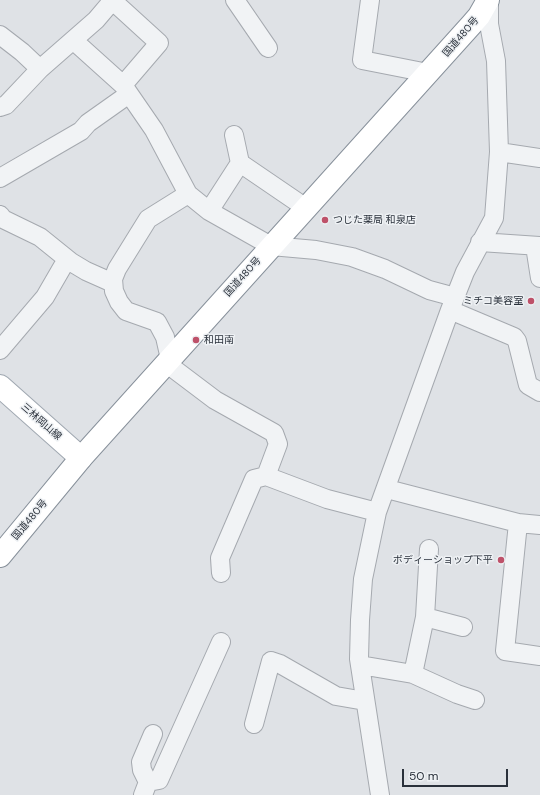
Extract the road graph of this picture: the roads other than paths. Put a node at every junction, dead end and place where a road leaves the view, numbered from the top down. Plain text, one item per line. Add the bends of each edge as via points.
1 (113, 0) edge
2 (235, 0) edge
3 (370, 0) edge
4 (489, 0) edge
5 (0, 35) edge
6 (73, 40) junction
7 (268, 48) dead end
8 (40, 69) junction
9 (428, 73) junction
10 (126, 89) junction
11 (0, 107) edge
12 (234, 135) dead end
13 (500, 152) junction
14 (540, 158) edge
15 (240, 163) junction
16 (0, 178) edge
17 (188, 194) junction
18 (306, 208) junction
19 (209, 211) junction
20 (0, 215) edge
21 (480, 242) junction
22 (271, 246) junction
23 (538, 246) edge
24 (67, 259) junction
25 (540, 278) edge
26 (113, 283) junction
27 (452, 304) junction
28 (0, 350) edge
29 (168, 361) junction
30 (0, 386) edge
31 (540, 392) edge
32 (81, 458) junction
33 (266, 476) junction
34 (387, 489) junction
35 (377, 512) junction
36 (518, 523) junction
37 (540, 525) edge
38 (428, 549) dead end
39 (0, 556) edge
40 (221, 573) dead end
41 (425, 617) junction
42 (463, 627) dead end
43 (221, 642) dead end
44 (540, 656) edge
45 (360, 665) junction
46 (413, 674) junction
47 (474, 700) dead end
48 (365, 701) junction
49 (254, 724) dead end
50 (153, 734) dead end
51 (145, 789) edge
52 (380, 795) edge

1 - 6 street via 96,20
1 - 10 street via 159,43
2 - 7 street
3 - 9 street via 362,60
4 - 9 main road, 国道480号 via 479,16
4 - 13 street via 489,24 496,61
5 - 8 street
6 - 8 street
6 - 10 street
8 - 11 street via 6,105
9 - 18 main road, 国道480号
10 - 16 street via 81,131
10 - 17 street via 154,130
12 - 15 street
13 - 14 street
13 - 21 street via 494,218
15 - 18 street
15 - 19 street
17 - 19 street
17 - 26 street via 148,219 116,269
18 - 22 main road, 国道480号
19 - 22 street
20 - 24 street via 40,237
21 - 23 street
21 - 27 street
22 - 27 street via 316,250 352,257 385,269
22 - 29 main road, 国道480号
23 - 25 street
24 - 26 street
24 - 28 street via 45,297
26 - 29 street via 119,302 126,311 157,322 165,337
27 - 31 street via 514,337 528,385
27 - 34 street
29 - 32 main road, 国道480号
29 - 33 street via 215,400 274,433 278,444
30 - 32 main road, 三林岡山線
32 - 39 main road, 国道480号
33 - 35 street via 327,500
33 - 40 street via 254,479 220,558
34 - 35 street
34 - 36 street
35 - 45 street via 363,579
36 - 37 street
36 - 44 street via 505,651
38 - 41 street
41 - 42 street
41 - 46 street
43 - 51 street via 160,780
45 - 46 street
45 - 48 street
46 - 47 street
48 - 49 street via 336,696 271,661
48 - 52 street
50 - 51 street via 141,762

